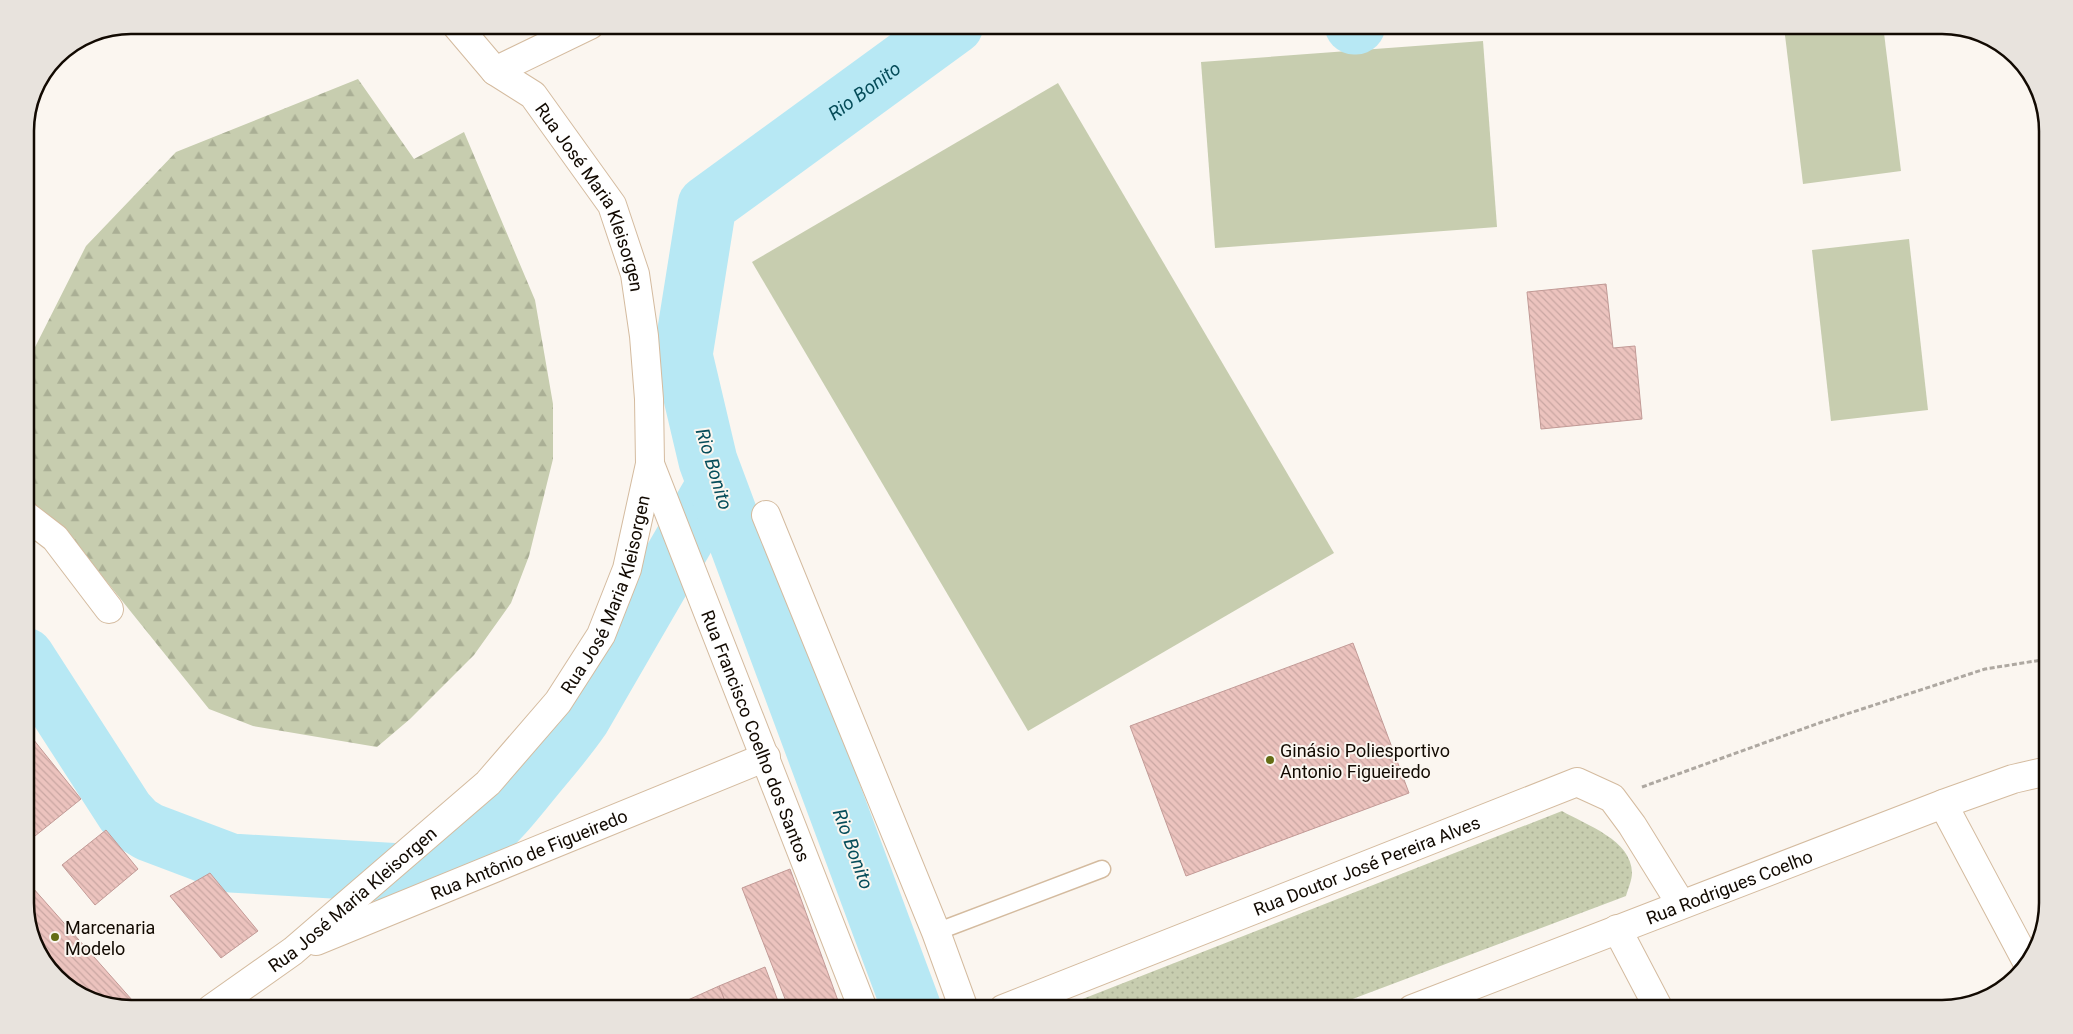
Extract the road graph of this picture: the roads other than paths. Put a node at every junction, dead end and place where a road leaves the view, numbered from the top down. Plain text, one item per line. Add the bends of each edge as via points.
1 (463, 34) edge
2 (571, 34) edge
3 (494, 71) junction
4 (650, 464) junction
5 (766, 515) dead end
6 (34, 522) edge
7 (109, 609) dead end
8 (766, 757) junction
9 (2039, 773) edge
10 (1942, 804) junction
11 (1102, 868) dead end
12 (1681, 904) junction
13 (1617, 929) junction
14 (936, 932) junction
15 (293, 951) junction
16 (2024, 956) edge
17 (224, 1000) edge
18 (860, 1000) edge
19 (961, 1000) edge
20 (1026, 1000) edge
21 (1435, 1000) edge
22 (1654, 1000) edge

1 - 3 street, Rua José Maria Kleisorgen
2 - 3 street
3 - 4 street, Rua José Maria Kleisorgen via 533,95 612,204 635,274 649,398
4 - 8 street, Rua Francisco Coelho dos Santos
4 - 15 street, Rua José Maria Kleisorgen via 627,569 601,635 558,702 488,783
5 - 14 street
6 - 7 street via 55,538
8 - 15 street, Rua Antônio de Figueiredo
8 - 18 street, Rua Francisco Coelho dos Santos
9 - 10 street, Rua Rodrigues Coelho
10 - 12 street, Rua Rodrigues Coelho
10 - 16 street
11 - 14 lane
12 - 13 street, Rua Rodrigues Coelho
12 - 20 street, Rua Doutor José Pereira Alves via 1612,798 1577,782
13 - 21 street, Rua Rodrigues Coelho
13 - 22 street
14 - 19 street
15 - 17 street, Rua José Maria Kleisorgen

